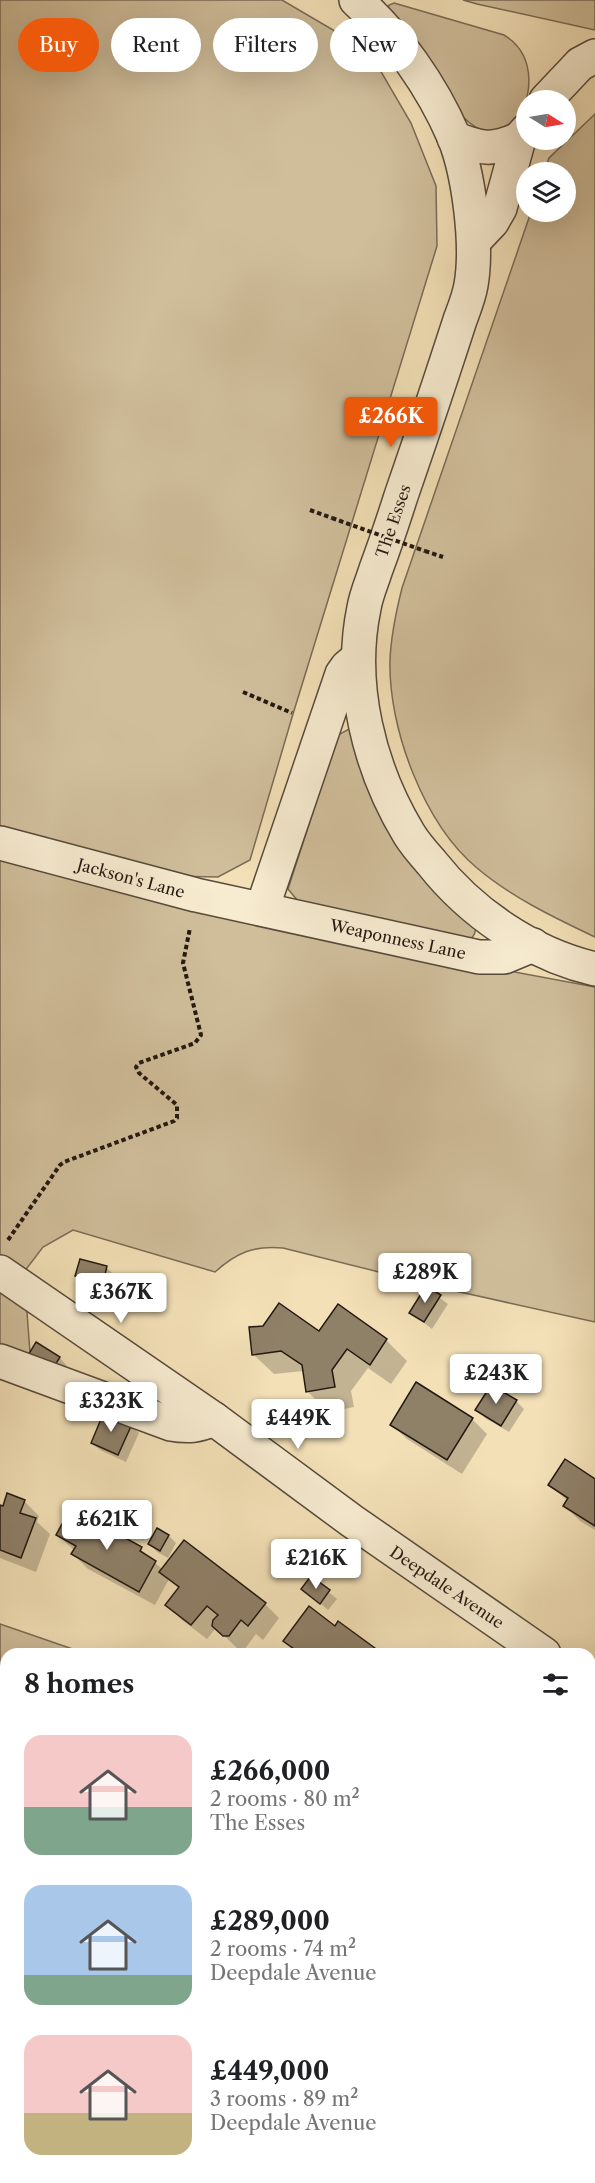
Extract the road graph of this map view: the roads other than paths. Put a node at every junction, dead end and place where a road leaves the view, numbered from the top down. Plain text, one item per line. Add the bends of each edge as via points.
1 (356, 0) edge
2 (595, 56) edge
3 (555, 90) edge
4 (454, 138) junction
5 (516, 139) edge
6 (518, 150) edge
7 (474, 241) junction
8 (358, 658) junction
9 (0, 843) edge
10 (262, 909) junction
11 (533, 945) junction
12 (595, 969) edge
13 (3, 1257) edge
14 (0, 1361) edge
15 (214, 1419) junction
16 (535, 1648) edge

1 - 4 street, The Esses via 377,19 424,81
2 - 3 street via 580,64
4 - 5 street via 489,148 504,147
4 - 7 street, The Esses
6 - 7 street via 500,208
7 - 8 street, The Esses via 471,286 364,606
8 - 10 street via 342,674
8 - 11 street, The Esses via 363,711 375,759 390,800 410,836 460,896 490,920
9 - 10 street, Jackson's Lane
10 - 11 street, Weaponness Lane via 491,958 517,954
11 - 12 street, The Esses
13 - 15 street
14 - 15 street via 171,1424 199,1426
15 - 16 street, Deepdale Avenue

